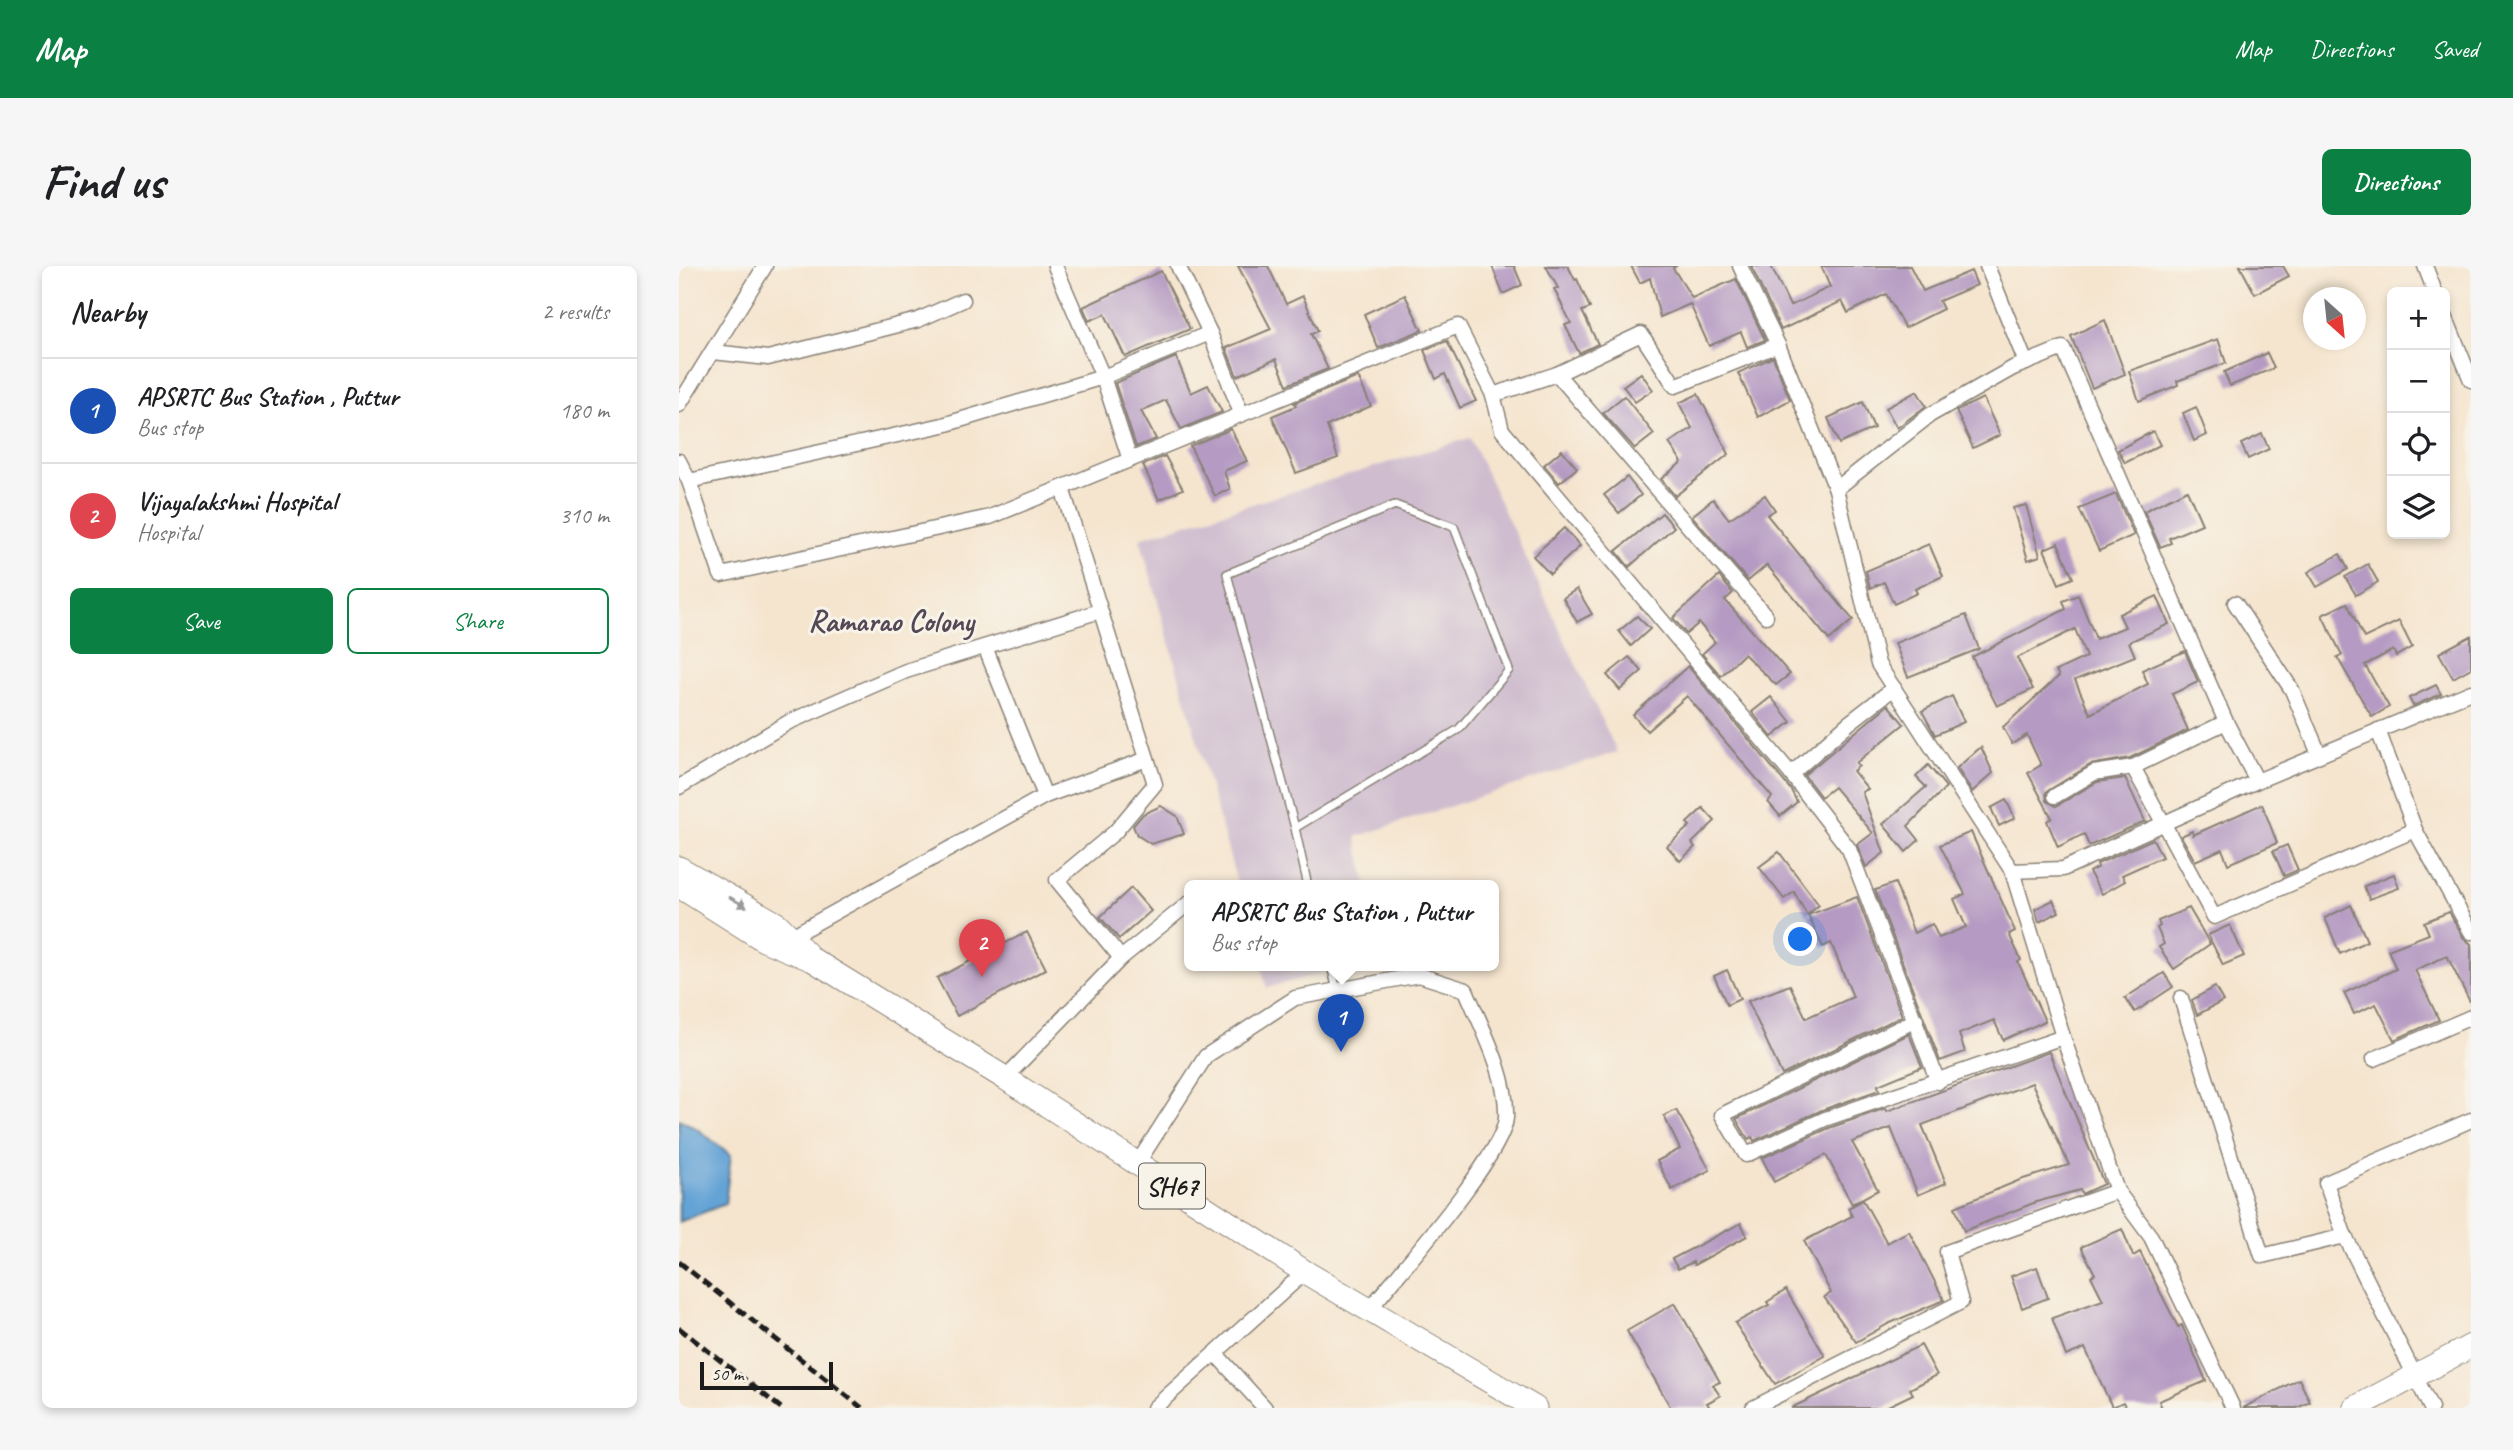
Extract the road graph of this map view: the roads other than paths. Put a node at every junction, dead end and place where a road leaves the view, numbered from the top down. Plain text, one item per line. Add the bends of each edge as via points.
1 (765, 266) edge
2 (1055, 266) edge
3 (1178, 266) edge
4 (1740, 266) edge
5 (1987, 266) edge
6 (2424, 266) edge
7 (2433, 287) edge
8 (964, 300) dead end
9 (2450, 328) edge
10 (1210, 333) junction
11 (1778, 345) junction
12 (713, 352) junction
13 (2026, 363) junction
14 (1557, 374) junction
15 (1103, 377) junction
16 (2471, 380) edge
17 (1493, 395) junction
18 (679, 405) edge
19 (1241, 413) junction
20 (1130, 460) junction
21 (679, 461) edge
22 (689, 481) junction
23 (1062, 488) junction
24 (1836, 489) junction
25 (2235, 603) dead end
26 (1100, 611) junction
27 (1766, 616) dead end
28 (985, 647) junction
29 (1894, 688) junction
30 (2471, 692) edge
31 (2226, 722) junction
32 (2378, 730) junction
33 (2319, 754) junction
34 (1147, 759) junction
35 (2133, 767) junction
36 (1791, 774) junction
37 (2257, 781) junction
38 (679, 787) edge
39 (1045, 796) junction
40 (2055, 796) dead end
41 (2162, 824) junction
42 (1295, 828) junction
43 (2415, 830) junction
44 (679, 867) edge
45 (2012, 871) junction
46 (1307, 880) edge
47 (679, 886) edge
48 (1184, 907) edge
49 (2471, 932) edge
50 (790, 937) junction
51 (1121, 958) junction
52 (813, 960) junction
53 (1332, 971) edge
54 (1337, 990) junction
55 (2181, 998) dead end
56 (2471, 1017) edge
57 (1916, 1020) junction
58 (2063, 1037) junction
59 (2374, 1059) dead end
60 (1005, 1078) junction
61 (1938, 1082) junction
62 (2471, 1120) edge
63 (1137, 1164) junction
64 (2117, 1191) junction
65 (2345, 1236) junction
66 (1305, 1272) junction
67 (1369, 1310) junction
68 (2471, 1346) edge
69 (1215, 1353) junction
70 (2417, 1375) junction
71 (1154, 1408) edge
72 (1265, 1408) edge
73 (1535, 1408) edge
74 (1753, 1408) edge
75 (2233, 1408) edge
76 (2355, 1408) edge
77 (2431, 1408) edge

1 - 12 street
2 - 15 street
3 - 10 street
4 - 11 street
5 - 13 street
6 - 7 street
8 - 12 street via 918,320 768,358
9 - 16 street
10 - 15 street
10 - 19 street
11 - 14 street via 1675,386 1640,334
11 - 24 street
12 - 18 street
13 - 24 street via 1930,415
13 - 31 street via 2063,348
14 - 17 street
14 - 27 street
15 - 20 street
15 - 22 street via 943,425
17 - 19 street via 1458,326
17 - 36 street via 1502,430
19 - 20 street
20 - 23 street
21 - 22 street
22 - 23 street via 721,575 990,517
23 - 26 street
24 - 29 street via 1878,664
25 - 33 street via 2292,690
26 - 28 street
26 - 34 street
28 - 38 street via 906,671 789,722
28 - 39 street
29 - 36 street
29 - 45 street
30 - 32 street
31 - 35 street
31 - 37 street
32 - 33 street
32 - 43 street
33 - 37 street
34 - 39 street
34 - 51 street via 1154,785 1115,832 1057,880
35 - 40 street via 2094,772
35 - 41 street
36 - 57 street via 1849,849
37 - 41 street
39 - 50 street
41 - 43 street via 2214,917
41 - 45 street via 2063,869
42 - 42 lane via 1459,729 1509,670 1454,527 1395,505 1227,574
42 - 46 lane
43 - 49 street
44 -> 50 main road, SH67 via 777,924
45 - 58 street
47 - 52 main road via 764,940
48 - 51 street
50 - 52 main road, SH67
51 - 60 street
52 - 60 main road, SH67
53 - 54 lane
54 - 63 street via 1295,998 1206,1056
54 - 67 street via 1419,975 1466,990 1501,1080 1506,1120 1489,1156 1454,1205
55 - 65 street via 2262,1256
56 - 59 street
57 - 61 street
57 - 61 street via 1722,1115 1746,1155 1825,1119
58 - 61 street
58 - 64 street
60 - 63 main road, SH67
62 - 65 street via 2326,1183
63 - 66 main road, SH67
64 - 74 street via 1947,1252 1961,1302
64 - 75 street via 2151,1237
65 - 70 street
66 - 67 main road, SH67
66 - 69 street
67 - 73 main road, SH67
68 - 70 main road
69 - 71 street
69 - 72 street
70 - 76 main road
70 - 77 street

